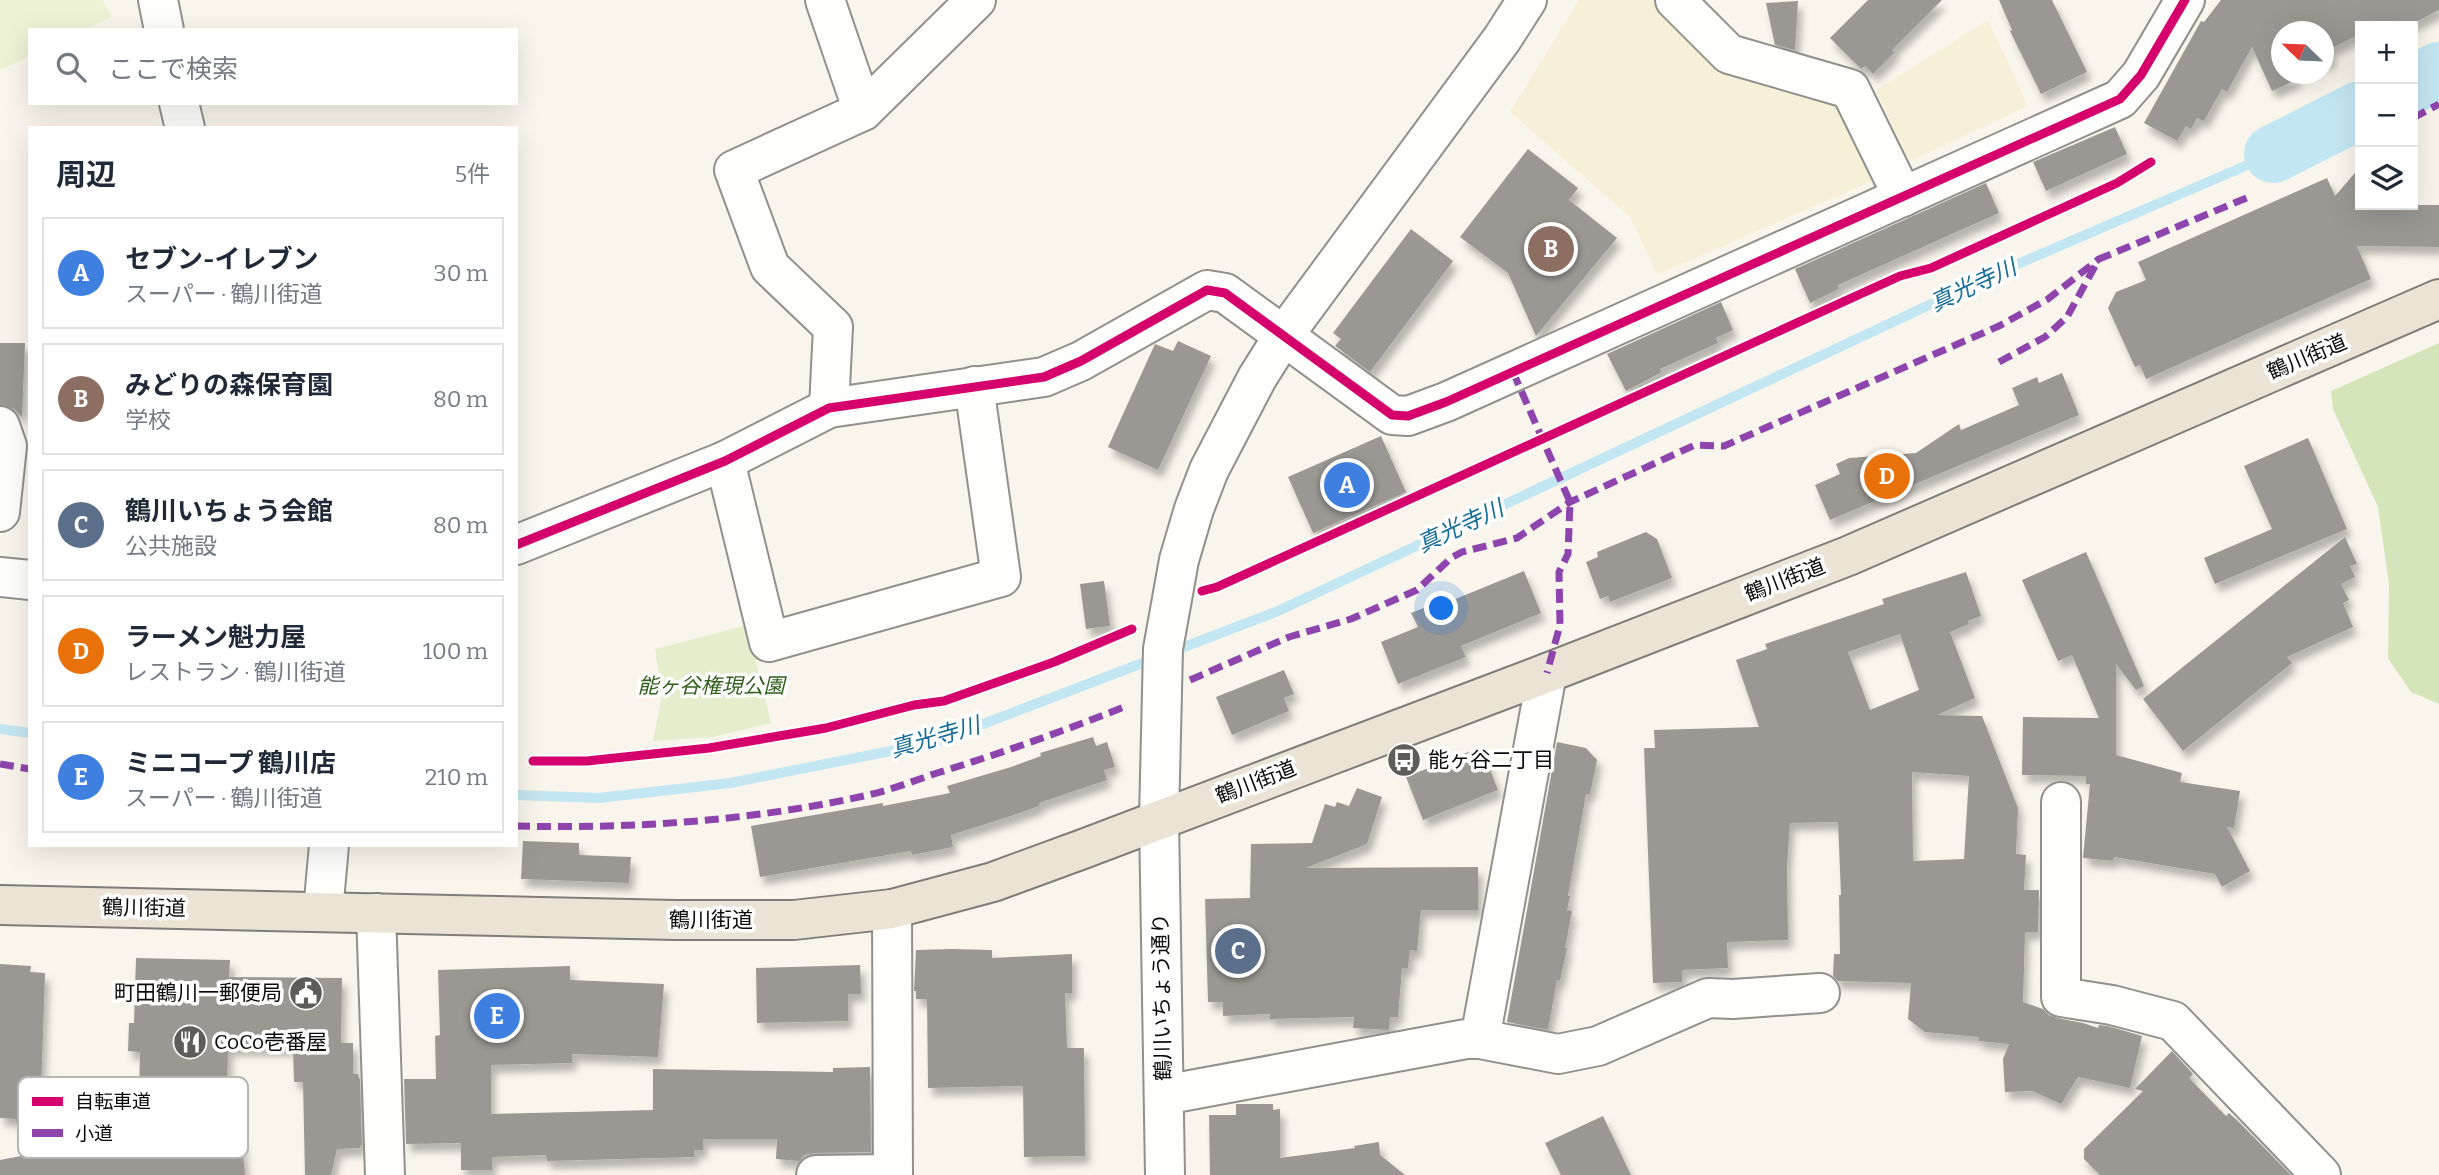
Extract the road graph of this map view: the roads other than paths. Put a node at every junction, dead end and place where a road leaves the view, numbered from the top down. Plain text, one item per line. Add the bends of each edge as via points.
1 (158, 0) edge
2 (825, 0) edge
3 (976, 0) edge
4 (1527, 0) edge
5 (1675, 0) edge
6 (2185, 0) edge
7 (164, 28) edge
8 (179, 105) edge
9 (863, 111) junction
10 (185, 126) edge
11 (1903, 197) junction
12 (2439, 299) edge
13 (1284, 335) junction
14 (974, 386) junction
15 (829, 408) junction
16 (0, 426) edge
17 (725, 461) junction
18 (0, 512) edge
19 (518, 544) edge
20 (0, 577) edge
21 (28, 580) edge
22 (1547, 673) junction
23 (2061, 802) dead end
24 (1159, 819) junction
25 (329, 847) edge
26 (0, 905) edge
27 (892, 909) junction
28 (323, 912) junction
29 (376, 914) junction
30 (1820, 993) dead end
31 (1480, 1039) junction
32 (1164, 1095) junction
33 (385, 1175) edge
34 (816, 1175) edge
35 (893, 1175) edge
36 (1165, 1175) edge
37 (2320, 1175) edge

1 - 7 street
2 - 9 street
3 - 9 street
4 - 13 street, 鶴川いちょう通り
5 - 11 street via 1729,54 1850,89
6 - 11 street via 2141,75 2120,99
8 - 10 street
9 - 15 street via 734,170 770,267 833,327
11 - 13 street via 1408,416 1392,415
12 - 22 main road, 鶴川街道 via 1848,556
13 - 14 street via 1225,293 1207,290 1044,377
13 - 24 street, 鶴川いちょう通り via 1209,470 1177,570 1161,680
14 - 15 street
14 - 17 street via 1001,577 769,642
15 - 17 street
16 - 18 street via 7,446
17 - 19 street
20 - 21 street
22 - 24 main road, 鶴川街道
22 - 31 street
23 - 37 street via 2061,997 2112,1004 2173,1021
24 - 27 main road, 鶴川街道 via 993,882
24 - 32 street, 鶴川いちょう通り
25 - 28 street
26 - 28 main road, 鶴川街道
27 - 29 main road, 鶴川街道 via 794,920
27 - 35 street
28 - 29 main road, 鶴川街道
29 - 33 street
30 - 31 street via 1708,998 1598,1046 1558,1054
31 - 32 street
32 - 36 street, 鶴川いちょう通り
34 - 35 street

